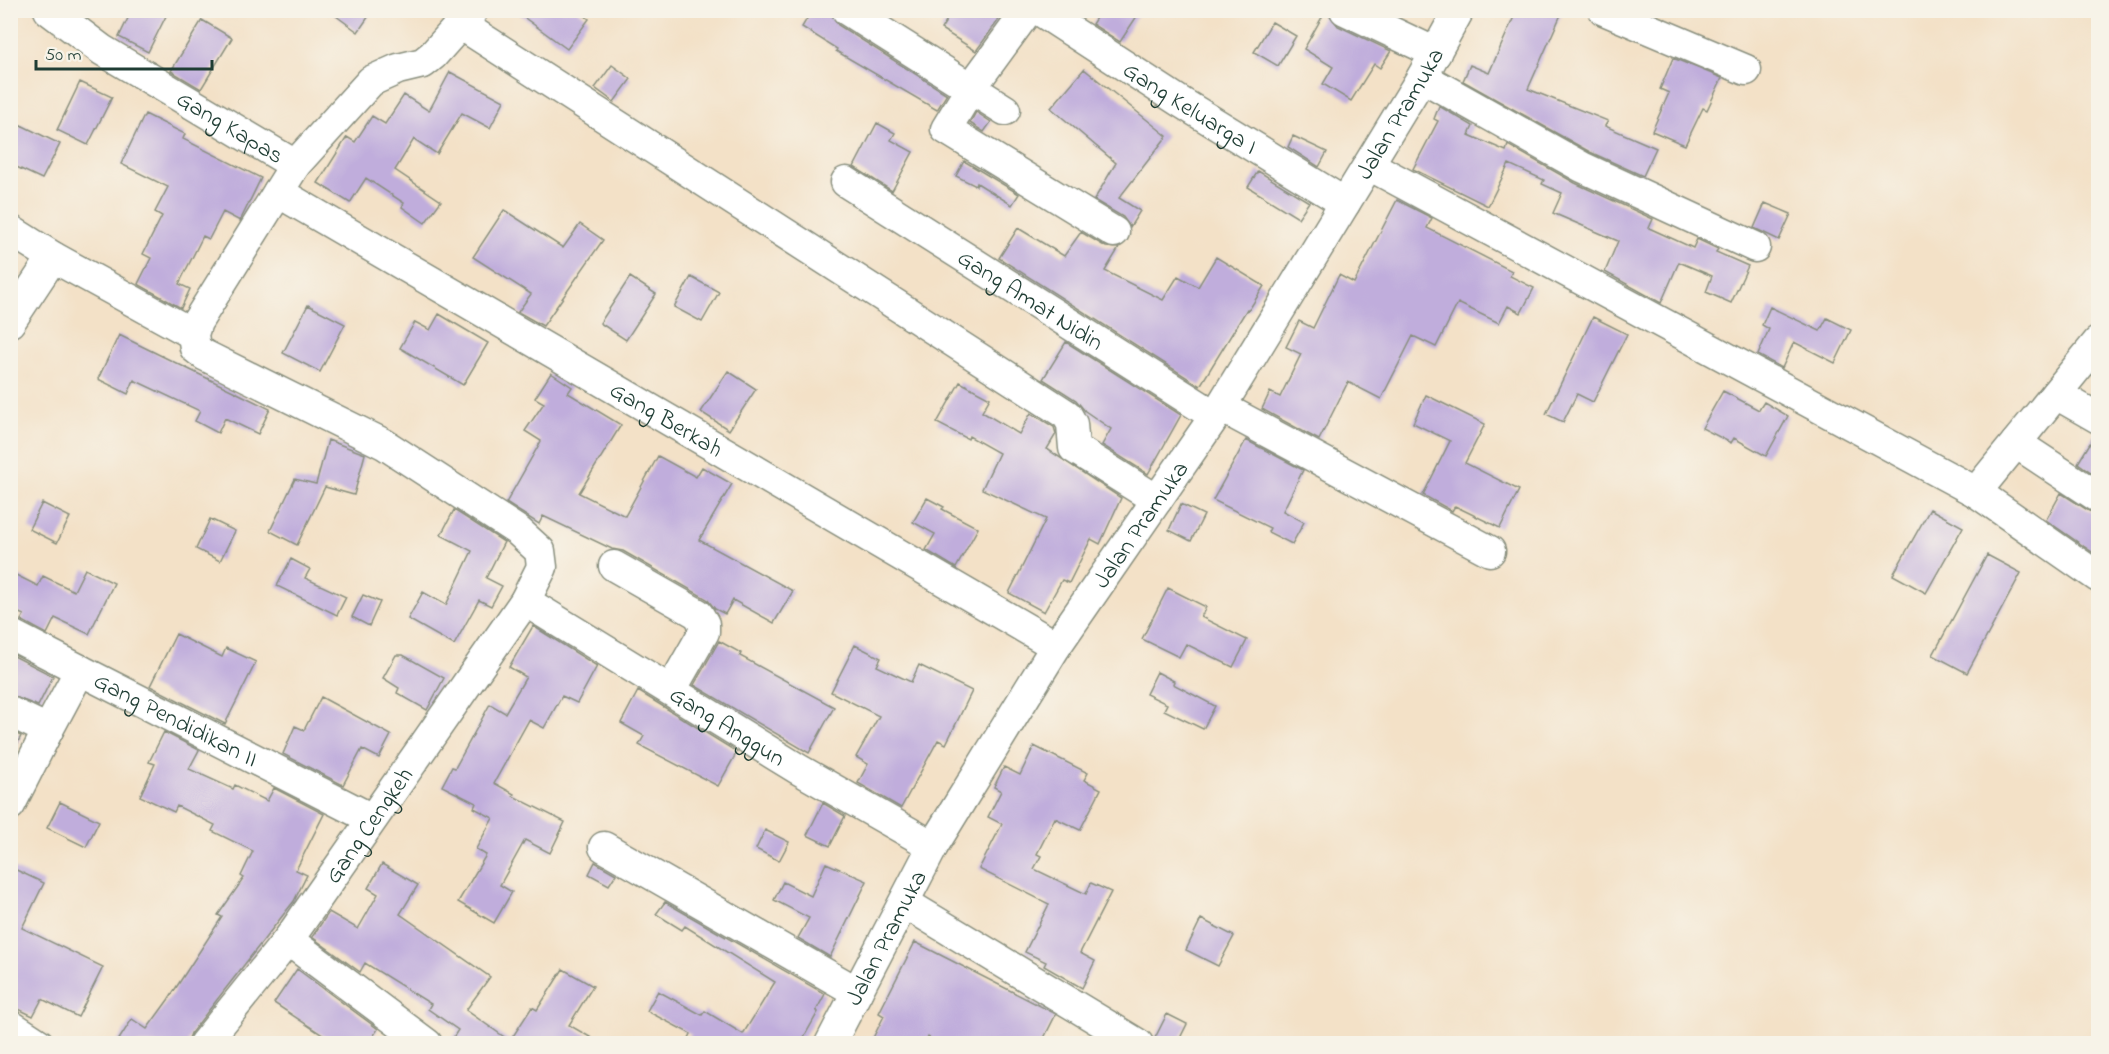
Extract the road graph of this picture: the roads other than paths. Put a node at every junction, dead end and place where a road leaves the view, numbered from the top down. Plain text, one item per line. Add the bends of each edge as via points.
1 (49, 10) edge
2 (847, 10) edge
3 (1028, 10) edge
4 (1039, 10) edge
5 (1346, 10) edge
6 (1459, 10) edge
7 (1604, 10) edge
8 (466, 17) edge
9 (1429, 65) junction
10 (1746, 70) dead end
11 (971, 88) junction
12 (1005, 110) dead end
13 (295, 165) junction
14 (1369, 165) junction
15 (846, 182) dead end
16 (278, 192) junction
17 (1345, 203) junction
18 (10, 230) edge
19 (1114, 232) dead end
20 (1755, 247) dead end
21 (52, 257) junction
22 (10, 322) edge
23 (193, 334) junction
24 (2098, 342) edge
25 (2056, 394) junction
26 (1218, 412) junction
27 (2098, 418) edge
28 (2016, 443) junction
29 (1976, 492) junction
30 (2098, 496) edge
31 (1157, 500) junction
32 (1490, 551) dead end
33 (614, 566) dead end
34 (2098, 576) edge
35 (525, 601) junction
36 (10, 634) edge
37 (1056, 646) junction
38 (80, 670) junction
39 (671, 690) junction
40 (10, 712) edge
41 (48, 730) junction
42 (10, 806) edge
43 (370, 818) junction
44 (933, 846) junction
45 (604, 847) dead end
46 (905, 903) junction
47 (288, 940) junction
48 (857, 992) junction
49 (10, 1025) edge
50 (39, 1044) edge
51 (204, 1044) edge
52 (427, 1044) edge
53 (830, 1044) edge
54 (1138, 1044) edge

1 - 13 street, Gang Kapas via 102,50
2 - 11 street
3 - 11 street
4 - 17 street, Gang Keluarga I
5 - 9 street
6 - 9 street, Jalan Pramuka
7 - 10 street
8 - 13 street via 423,63 371,81
8 - 31 street via 1067,415 1072,424 1074,448
9 - 14 street, Jalan Pramuka
9 - 20 street via 1582,167
11 - 12 street
11 - 19 street via 946,129
13 - 16 street, Gang Kapas
14 - 17 street, Jalan Pramuka
14 - 29 street
15 - 26 street, Gang Amat Nidin
16 - 23 street, Gang Kapas via 208,301
16 - 37 street, Gang Berkah
17 - 26 street, Jalan Pramuka
18 - 21 street
21 - 22 street
21 - 23 street
23 - 35 street, Gang Cengkeh via 195,348 204,355 384,444 528,538 540,551 542,567
24 - 25 street
25 - 27 street
25 - 28 street
26 - 31 street, Jalan Pramuka
26 - 32 street, Gang Amat Nidin
28 - 29 street
28 - 30 street
29 - 34 street
31 - 37 street, Jalan Pramuka
33 - 39 street via 698,614 704,624 704,632
35 - 39 street, Gang Anggun
35 - 43 street, Gang Cengkeh
36 - 38 street
37 - 44 street, Jalan Pramuka
38 - 41 street, Gang Pendidikan II
38 - 43 street, Gang Pendidikan II
39 - 44 street, Gang Anggun
40 - 41 street
41 - 42 street, Gang Pendidikan II
43 - 47 street, Gang Cengkeh
44 - 46 street, Jalan Pramuka
45 - 48 street
46 - 48 street, Jalan Pramuka
46 - 54 street
47 - 51 street, Gang Cengkeh
47 - 52 street
48 - 53 street, Jalan Pramuka
49 - 50 street

